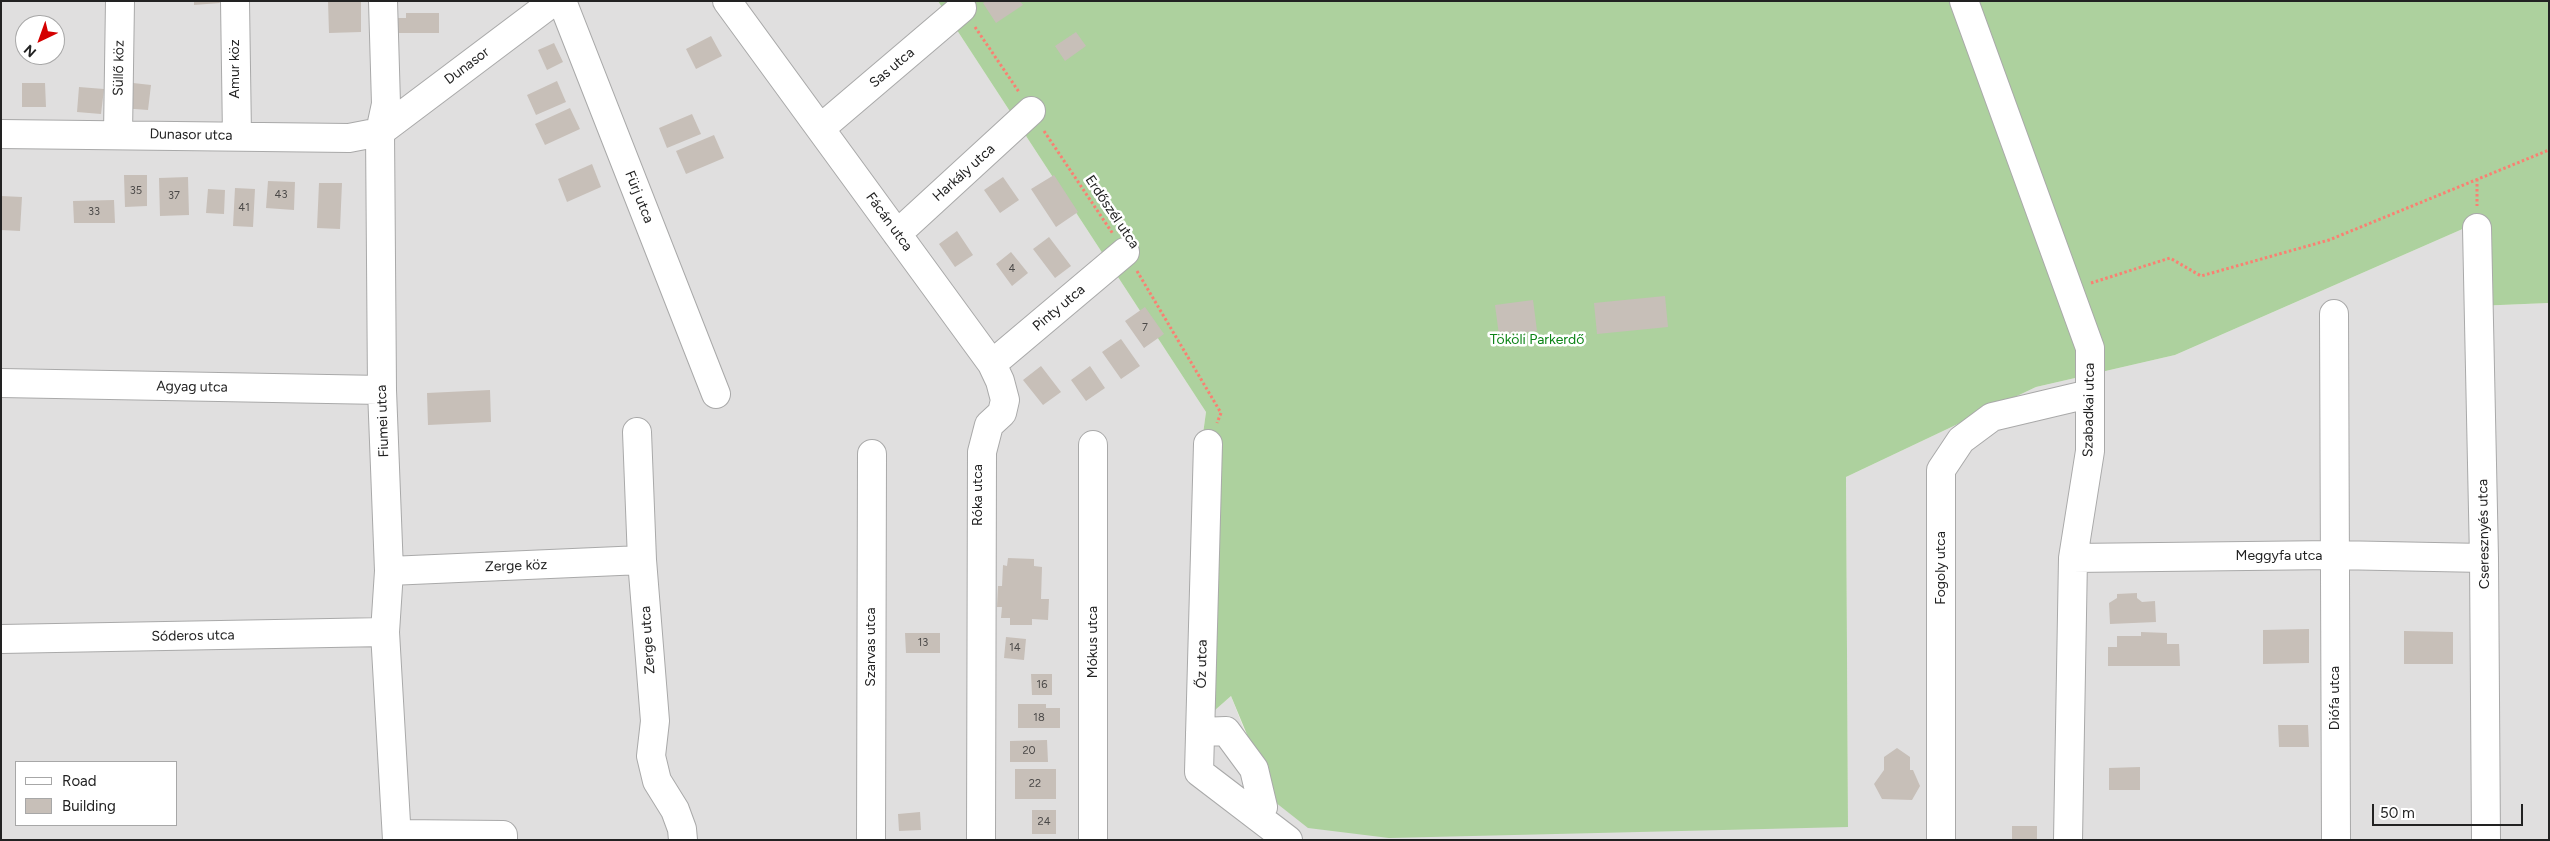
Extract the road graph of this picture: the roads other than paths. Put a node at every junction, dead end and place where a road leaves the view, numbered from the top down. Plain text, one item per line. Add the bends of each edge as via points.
1 (120, 1) edge
2 (235, 1) edge
3 (383, 1) edge
4 (554, 1) edge
5 (562, 1) edge
6 (727, 1) edge
7 (1964, 1) edge
8 (962, 8) road end
9 (1032, 111) road end
10 (821, 128) junction
11 (380, 132) junction
12 (1, 134) edge
13 (118, 134) junction
14 (237, 136) junction
15 (2477, 228) dead end
16 (897, 234) junction
17 (1125, 252) road end
18 (2334, 314) dead end
19 (992, 364) junction
20 (1, 383) edge
21 (382, 390) junction
22 (716, 394) dead end
23 (2089, 394) junction
24 (637, 432) dead end
25 (1208, 444) road end
26 (1093, 445) dead end
27 (982, 452) junction
28 (872, 454) dead end
29 (2334, 555) junction
30 (2073, 558) junction
31 (2484, 558) junction
32 (642, 560) junction
33 (389, 571) junction
34 (385, 632) junction
35 (1, 639) edge
36 (1200, 732) junction
37 (1256, 815) junction
38 (397, 837) edge
39 (502, 837) edge
40 (682, 840) edge
41 (871, 840) edge
42 (977, 840) edge
43 (981, 840) edge
44 (1093, 840) edge
45 (1288, 840) edge
46 (1941, 840) edge
47 (2068, 840) edge
48 (2336, 840) edge
49 (2486, 840) edge

1 - 13 street, Süllő köz
2 - 14 street, Amur köz
3 - 11 street, Fiumei utca via 386,104
4 - 11 street, Dunasor
5 - 22 street, Fürj utca
6 - 10 street, Fácán utca
7 - 23 street, Szabadkai utca via 2090,348
8 - 10 street, Sas utca
9 - 16 street, Harkály utca
10 - 16 street, Fácán utca
11 - 14 street, Dunasor utca via 349,138
11 - 21 street, Fiumei utca
12 - 13 street, Dunasor utca
13 - 14 street, Dunasor utca
15 - 31 street, Cseresznyés utca
16 - 19 street, Fácán utca
17 - 19 street, Pinty utca
18 - 29 street, Diófa utca
19 - 27 street, Fácán utca via 1005,400 1002,413 989,425
20 - 21 street, Agyag utca
21 - 33 street, Fiumei utca
23 - 30 street, Szabadkai utca via 2090,451
23 - 46 street, Fogoly utca via 1992,417 1961,440 1941,470
24 - 32 street, Zerge utca
25 - 36 street, Őz utca
26 - 44 street, Mókus utca
27 - 42 street, Róka utca via 978,452
27 - 43 street, Róka utca
28 - 41 street, Szarvas utca
29 - 30 street, Meggyfa utca
29 - 31 street, Meggyfa utca
29 - 48 street, Diófa utca
30 - 47 street, Szabadkai utca
31 - 49 street, Cseresznyés utca
32 - 33 street, Zerge köz
32 - 40 street, Zerge utca via 655,721 651,756 657,781 675,810
33 - 34 street, Fiumei utca
34 - 35 street, Sóderos utca
34 - 38 street, Fiumei utca
36 - 37 street, Őz utca via 1200,772
36 - 37 street via 1226,731 1254,769 1263,807
37 - 45 street, Őz utca
38 - 39 street

